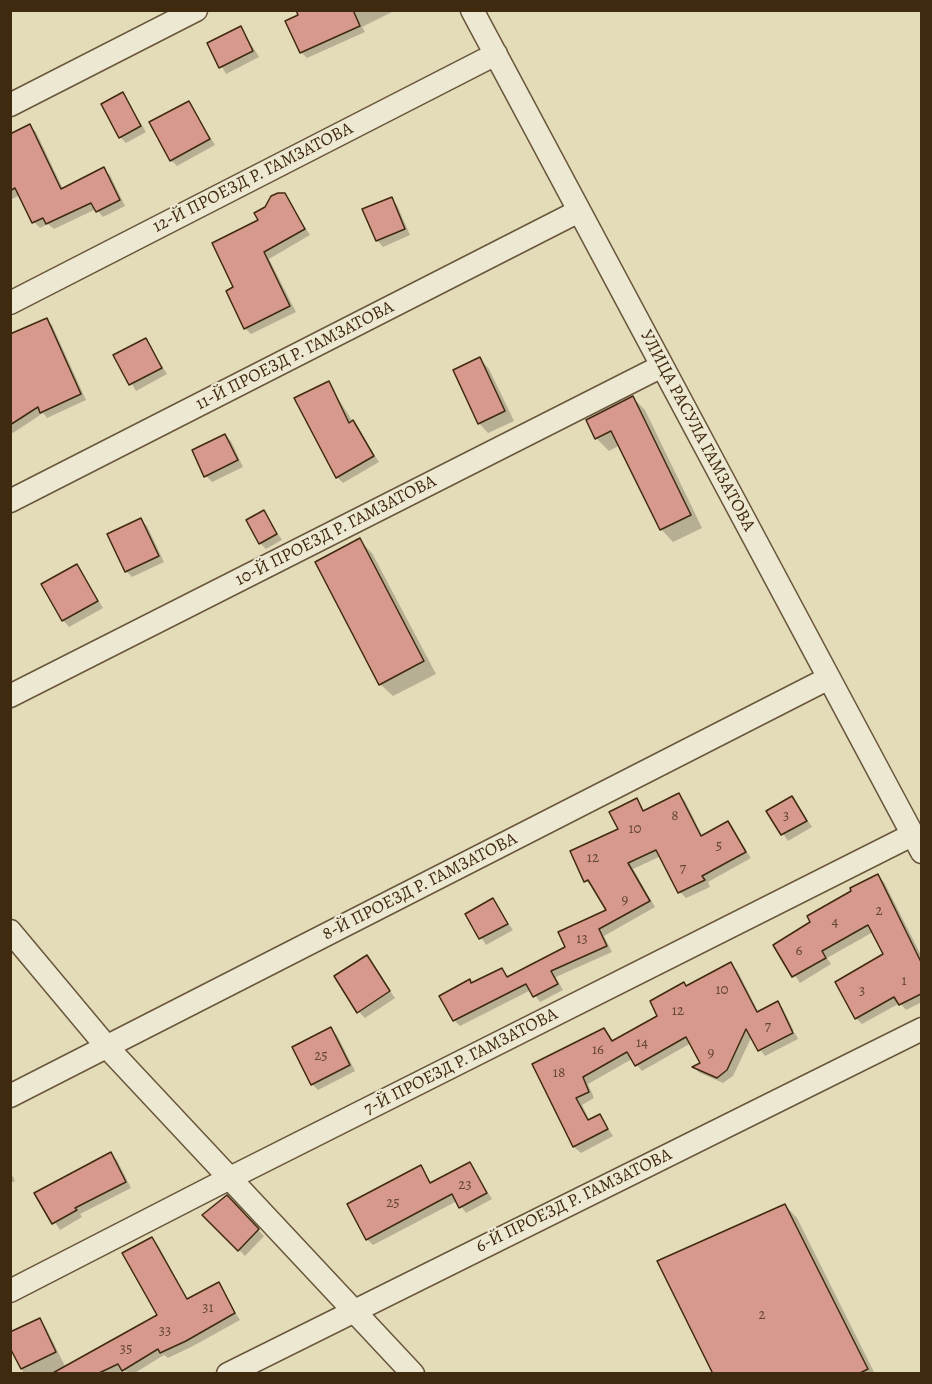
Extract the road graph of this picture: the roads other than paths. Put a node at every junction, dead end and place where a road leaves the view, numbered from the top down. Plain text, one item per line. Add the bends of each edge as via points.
1 (196, 10) edge
2 (472, 10) edge
3 (496, 54) junction
4 (10, 105) edge
5 (579, 211) junction
6 (10, 303) edge
7 (662, 366) junction
8 (10, 501) edge
9 (829, 678) junction
10 (10, 696) edge
11 (917, 844) edge
12 (10, 931) edge
13 (921, 1029) edge
14 (107, 1047) junction
15 (10, 1096) edge
16 (230, 1178) junction
17 (10, 1291) edge
18 (355, 1310) junction
19 (228, 1374) edge
20 (413, 1374) edge

1 - 4 street
2 - 3 street, УЛИЦА РАСУЛА ГАМЗАТОВА
3 - 5 street, УЛИЦА РАСУЛА ГАМЗАТОВА
3 - 6 street, 12-Й ПРОЕЗД Р. ГАМЗАТОВА
5 - 7 street, УЛИЦА РАСУЛА ГАМЗАТОВА
5 - 8 street, 11-Й ПРОЕЗД Р. ГАМЗАТОВА
7 - 9 street, УЛИЦА РАСУЛА ГАМЗАТОВА
7 - 10 street, 10-Й ПРОЕЗД Р. ГАМЗАТОВА
9 - 11 street, УЛИЦА РАСУЛА ГАМЗАТОВА
9 - 14 street, 8-Й ПРОЕЗД Р. ГАМЗАТОВА
11 - 16 street, 7-Й ПРОЕЗД Р. ГАМЗАТОВА
12 - 14 street
13 - 18 street, 6-Й ПРОЕЗД Р. ГАМЗАТОВА
14 - 15 street, 8-Й ПРОЕЗД Р. ГАМЗАТОВА
14 - 16 street
16 - 17 street, 7-Й ПРОЕЗД Р. ГАМЗАТОВА
16 - 18 street
18 - 19 street, 6-Й ПРОЕЗД Р. ГАМЗАТОВА
18 - 20 street

